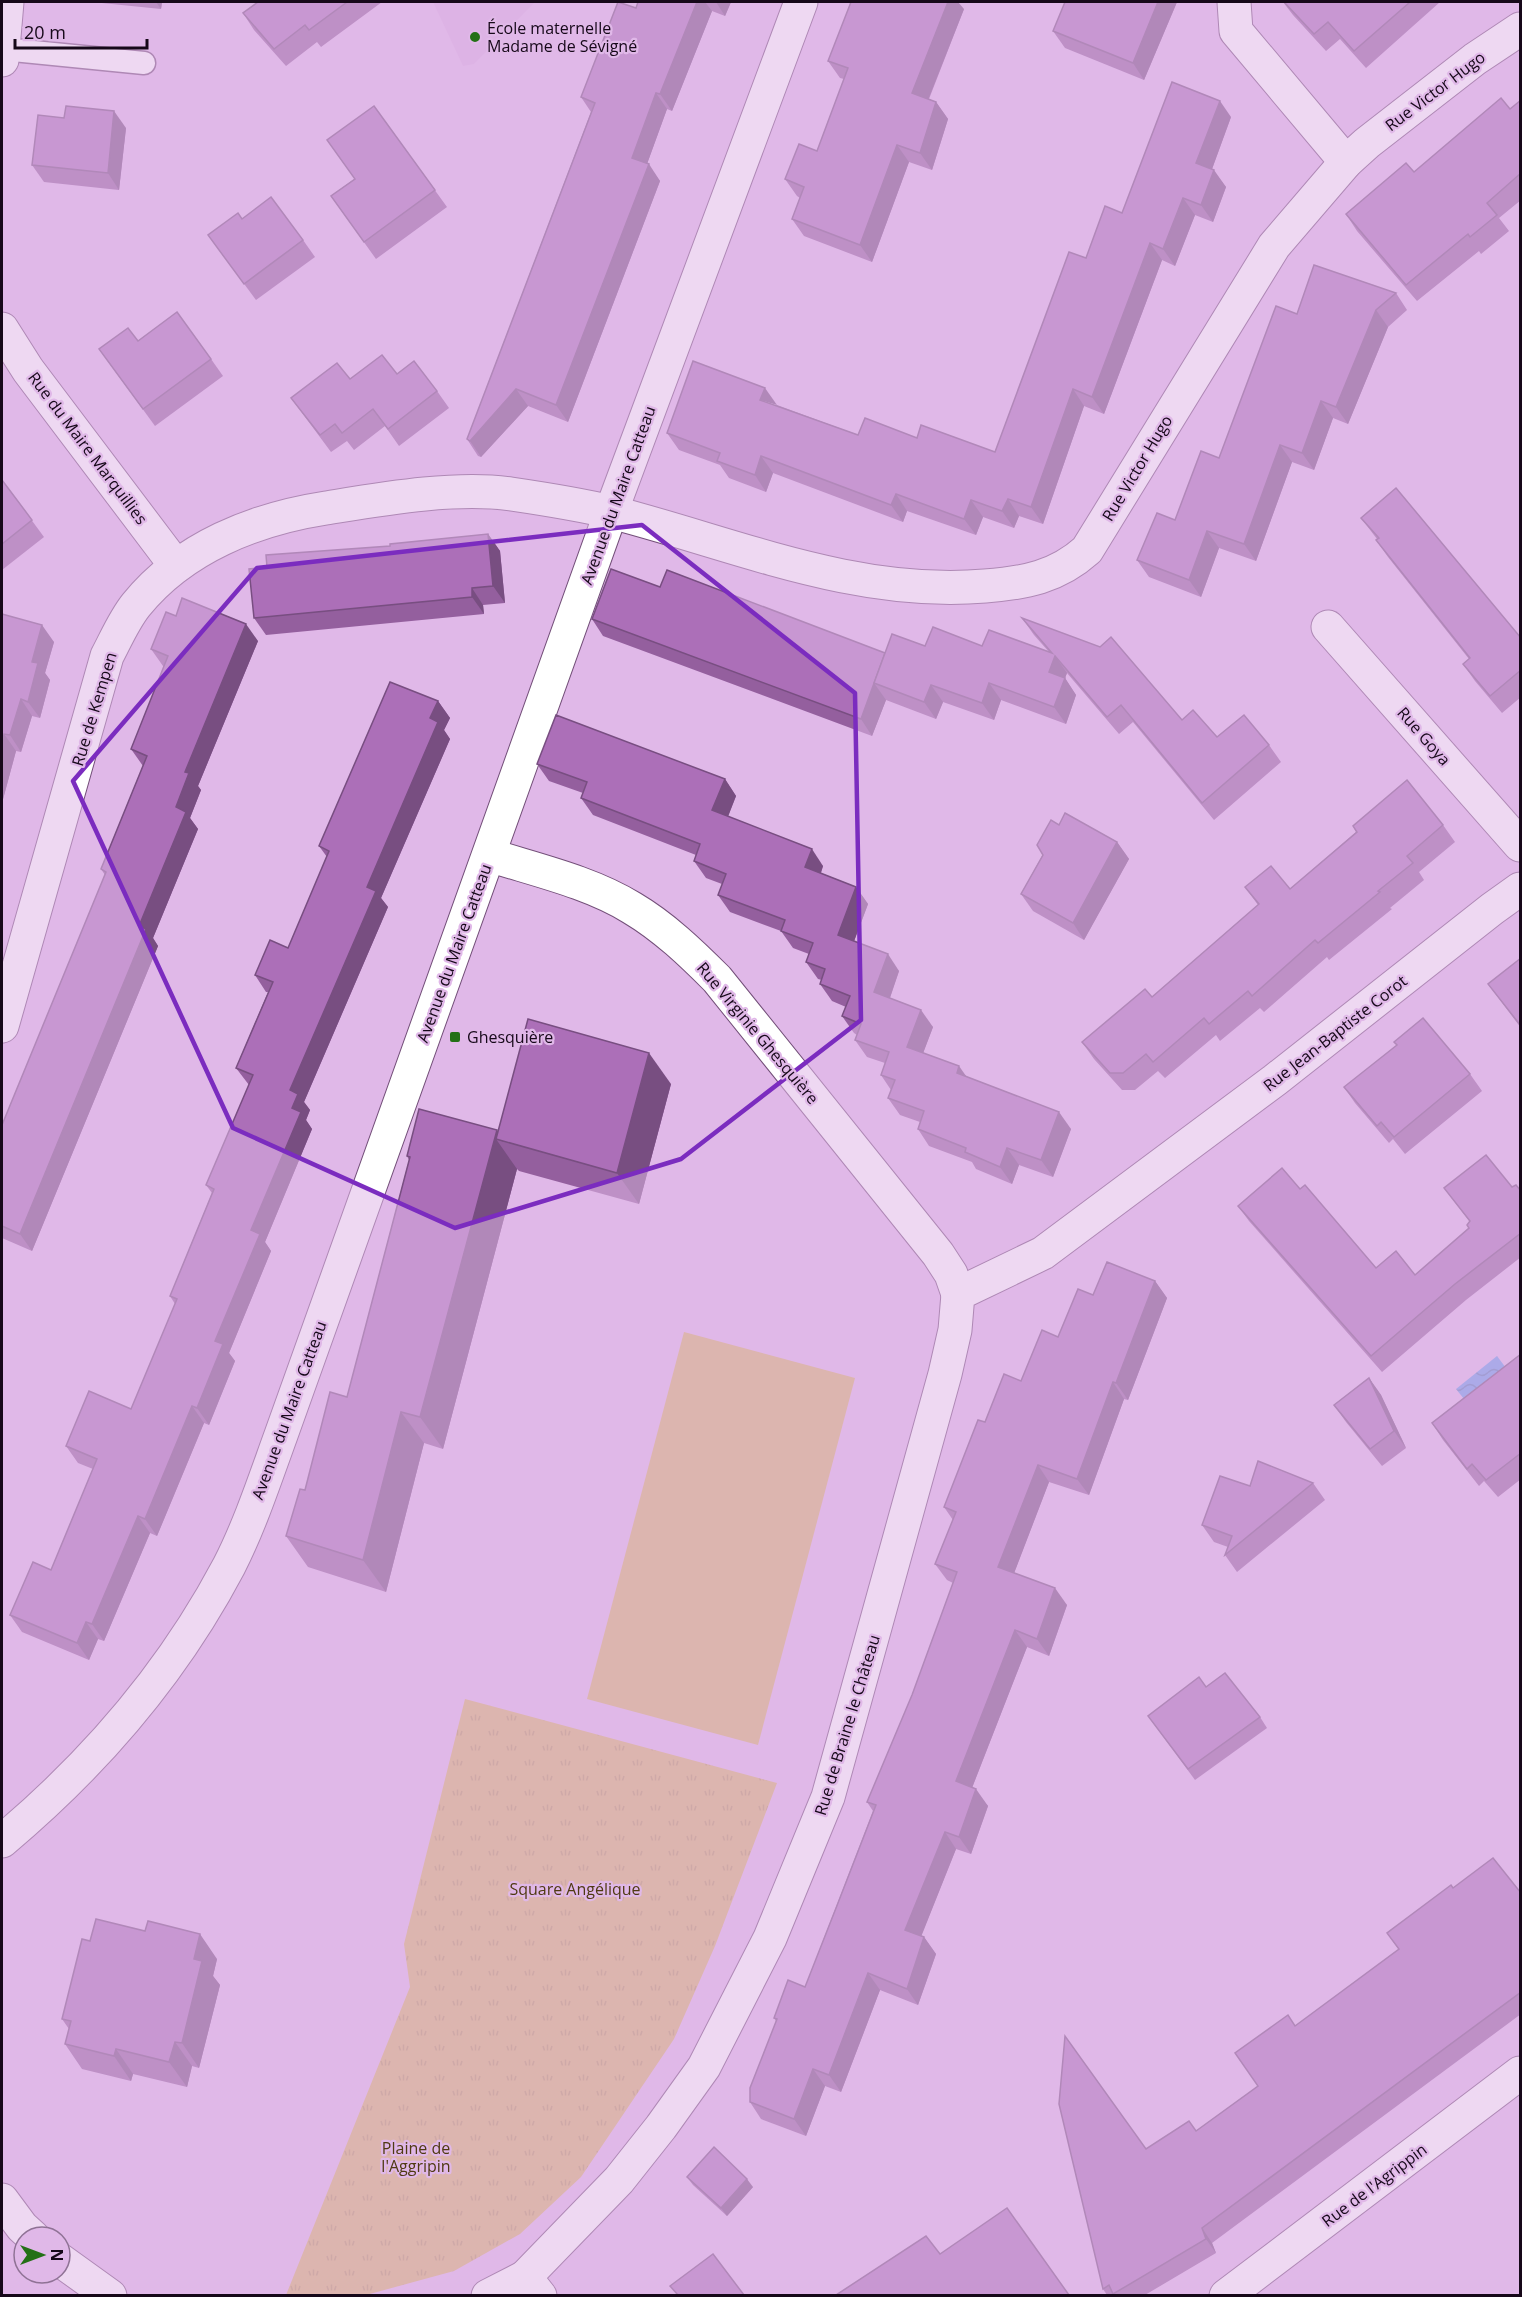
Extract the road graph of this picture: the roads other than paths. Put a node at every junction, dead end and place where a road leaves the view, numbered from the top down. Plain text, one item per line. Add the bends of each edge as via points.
1 (7, 2) edge
2 (801, 2) edge
3 (1234, 2) edge
4 (1521, 29) edge
5 (2, 54) edge
6 (144, 63) dead end
7 (1346, 162) junction
8 (2, 329) edge
9 (611, 512) junction
10 (176, 566) junction
11 (1328, 627) dead end
12 (1521, 845) edge
13 (489, 855) junction
14 (1521, 889) edge
15 (2, 1026) edge
16 (958, 1294) junction
17 (2, 1840) edge
18 (1521, 2073) edge
19 (2, 2200) edge
20 (20, 2225) edge
21 (72, 2268) edge
22 (532, 2286) edge
23 (110, 2295) edge
24 (488, 2295) edge
25 (1226, 2295) edge

1 - 5 street
2 - 9 street, Avenue du Maire Catteau
3 - 7 street via 1236,31
4 - 7 street, Rue Victor Hugo via 1430,93
5 - 6 lane
7 - 9 street, Rue Victor Hugo via 1274,246 1087,550 1054,574 1031,581 960,588 879,584 743,551
8 - 10 street, Rue du Maire Marquillies via 28,370
9 - 10 street, Rue de Kempen via 507,493 401,496 288,514 225,537
9 - 13 street, Avenue du Maire Catteau
10 - 15 street, Rue de Kempen via 134,608 107,656
11 - 12 street, Rue Goya
13 - 16 street, Rue Virginie Ghesquière via 612,897 685,947 717,979 938,1254
13 - 17 street, Avenue du Maire Catteau via 277,1445 230,1564 178,1653 145,1698 62,1789
14 - 16 street, Rue Jean-Baptiste Corot via 1275,1080 1043,1252
16 - 22 street, Rue de Braine le Château via 945,1374 831,1787 770,1938 704,2067 620,2180
18 - 25 street, Rue de l'Agrippin
19 - 20 street
21 - 23 street
22 - 24 street, Rue de Braine le Château

